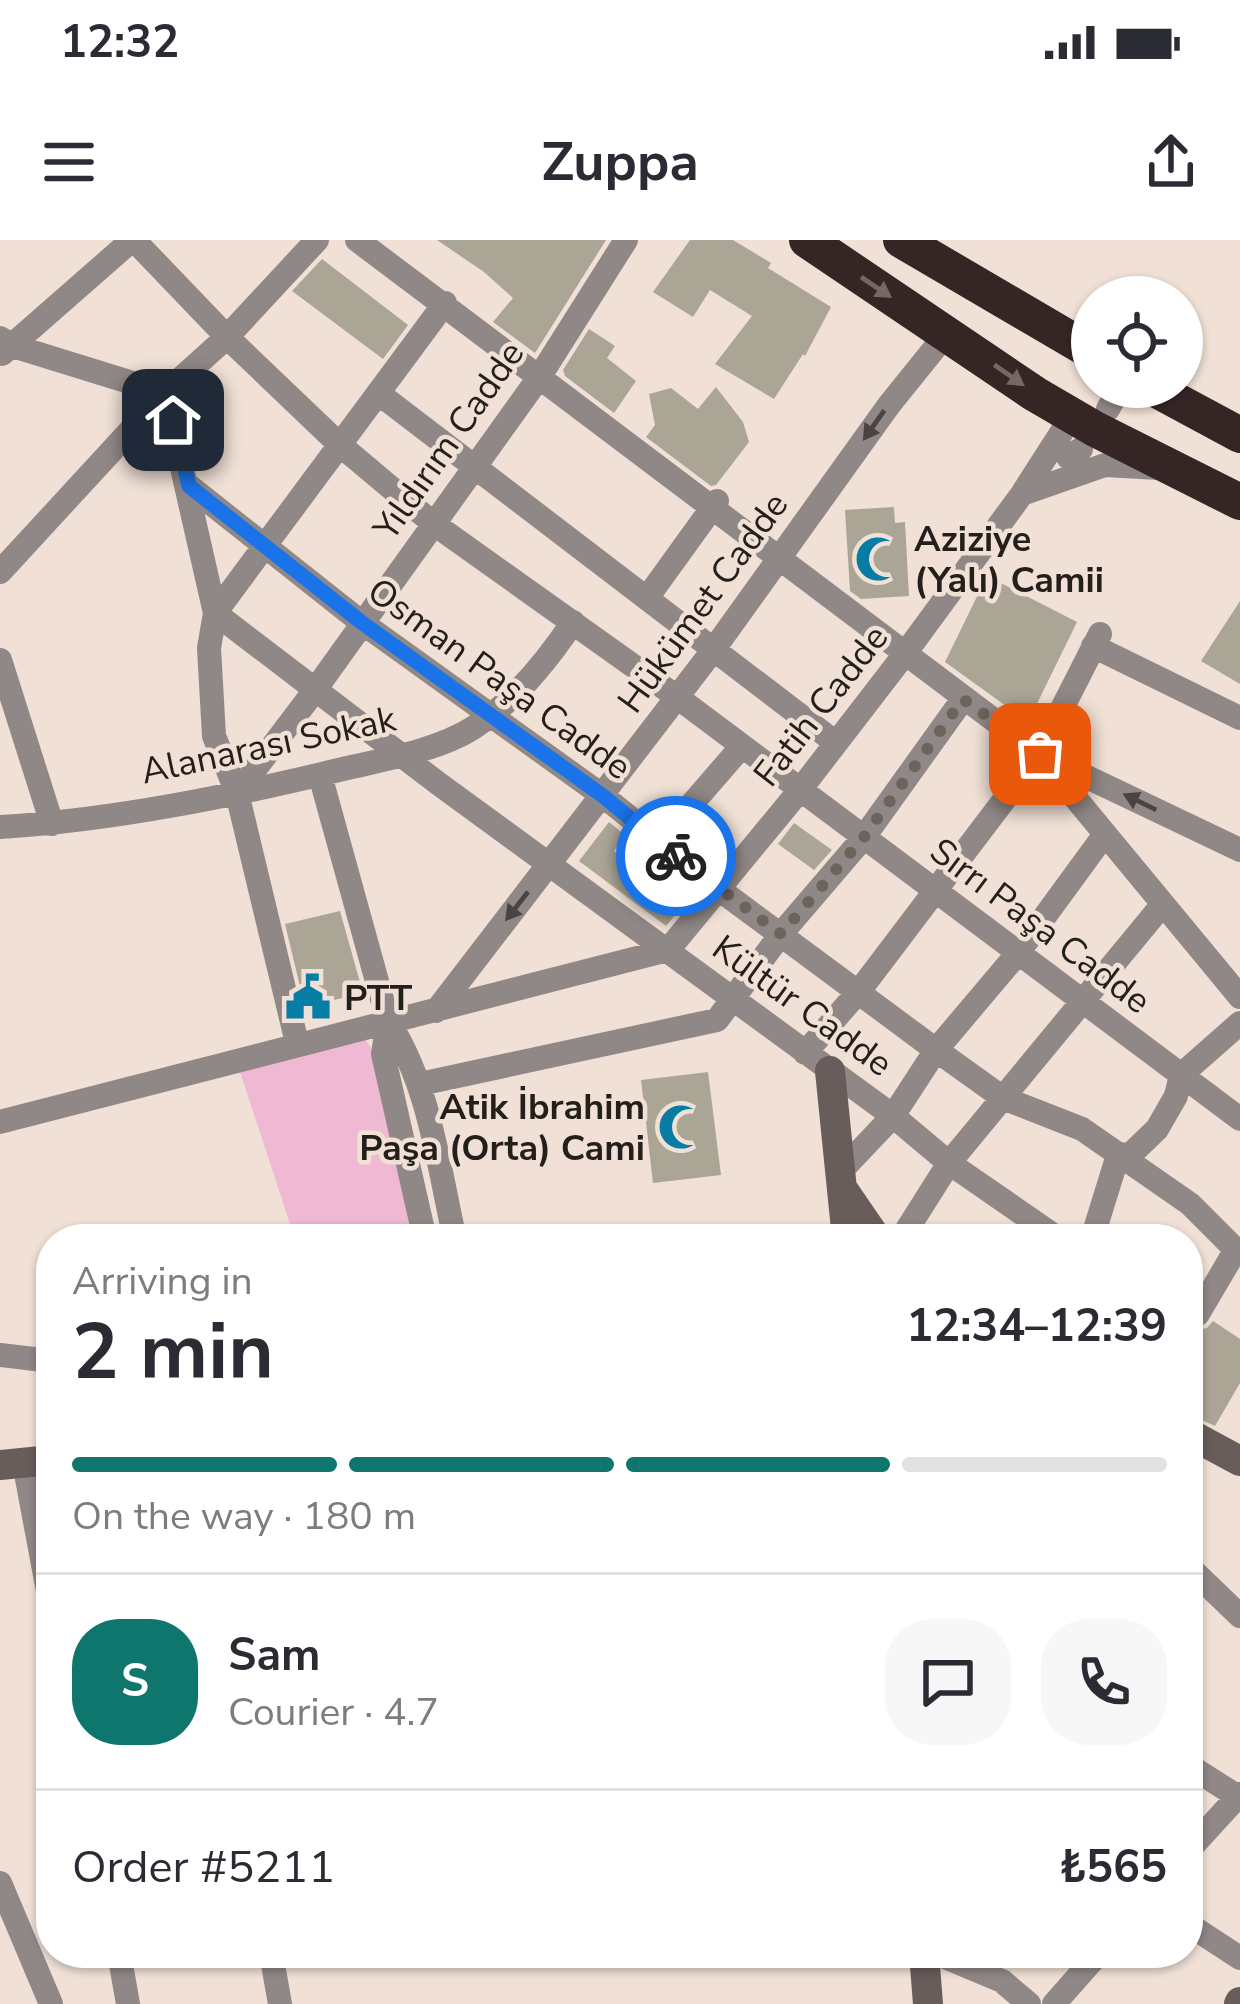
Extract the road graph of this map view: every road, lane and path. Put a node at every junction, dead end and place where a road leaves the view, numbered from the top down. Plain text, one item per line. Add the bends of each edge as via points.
1 (133, 240) edge
2 (317, 240) edge
3 (357, 240) edge
4 (626, 240) edge
5 (807, 240) edge
6 (901, 240) edge
7 (978, 285) junction
8 (445, 303) junction
9 (947, 333) junction
10 (227, 337) junction
11 (1071, 339) edge
12 (4, 347) edge
13 (539, 376) junction
14 (165, 393) junction
15 (378, 393) junction
16 (1158, 408) edge
17 (1240, 435) edge
18 (340, 445) junction
19 (1082, 459) junction
20 (472, 466) junction
21 (1179, 469) junction
22 (189, 486) junction
23 (1022, 494) junction
24 (1240, 502) edge
25 (715, 504) junction
26 (434, 524) junction
27 (262, 546) junction
28 (779, 560) junction
29 (0, 572) edge
30 (647, 598) junction
31 (215, 613) junction
32 (361, 622) junction
33 (573, 622) junction
34 (714, 649) junction
35 (904, 655) junction
36 (0, 660) edge
37 (315, 691) junction
38 (677, 697) junction
39 (963, 699) junction
40 (490, 714) junction
41 (1240, 718) edge
42 (836, 743) junction
43 (742, 746) junction
44 (1040, 754) junction
45 (403, 755) junction
46 (320, 775) junction
47 (800, 790) junction
48 (237, 793) junction
49 (603, 796) junction
50 (52, 824) junction
51 (0, 826) edge
52 (1105, 834) junction
53 (864, 837) junction
54 (659, 842) junction
55 (1240, 850) edge
56 (549, 865) junction
57 (720, 890) junction
58 (935, 891) junction
59 (1163, 904) junction
60 (781, 934) junction
61 (668, 950) junction
62 (1018, 953) junction
63 (860, 990) junction
64 (731, 998) junction
65 (1240, 998) edge
66 (1084, 1001) junction
67 (436, 1011) junction
68 (388, 1021) junction
69 (1240, 1023) edge
70 (297, 1043) junction
71 (936, 1050) junction
72 (817, 1062) junction
73 (1181, 1075) junction
74 (420, 1084) junction
75 (1004, 1098) junction
76 (892, 1116) junction
77 (1240, 1119) edge
78 (0, 1122) edge
79 (1118, 1155) junction
80 (949, 1162) junction
81 (841, 1180) junction
82 (422, 1224) edge
83 (451, 1224) edge
84 (845, 1224) edge
85 (868, 1224) edge
86 (910, 1224) edge
87 (1038, 1224) edge
88 (1097, 1224) edge
89 (1238, 1252) edge
90 (1203, 1306) edge
91 (0, 1354) edge
92 (36, 1358) edge
93 (1203, 1441) edge
94 (1240, 1461) edge
95 (25, 1463) edge
96 (36, 1524) edge
97 (1203, 1580) edge
98 (1240, 1616) edge
99 (1203, 1774) edge
100 (1239, 1796) edge
101 (1203, 1835) edge
102 (0, 1883) edge
103 (1203, 1934) edge
104 (1240, 1958) edge
105 (122, 1968) edge
106 (274, 1968) edge
107 (925, 1968) edge
108 (971, 1968) edge
109 (1086, 1968) edge
110 (51, 2004) edge
111 (128, 2004) edge
112 (280, 2004) edge
113 (928, 2004) edge
114 (1029, 2004) edge
115 (1054, 2004) edge

1 - 10 street, Sırrı Paşa Cadde
1 - 12 street
2 - 10 street
3 - 8 street
4 - 13 street, Yıldırım Cadde
5 -> 9 highway
6 - 7 highway
7 - 9 highway
7 - 11 highway
8 - 13 street
8 - 15 street
9 -> 19 highway
9 -> 28 street, Hükümet Cadde
10 - 14 street
10 - 18 street, Sırrı Paşa Cadde
12 - 14 street
13 - 20 street, Yıldırım Cadde
13 - 25 street
14 - 22 street
14 - 29 street
15 - 18 street
15 - 20 street
16 - 17 highway
18 - 26 street, Sırrı Paşa Cadde
18 - 27 street
19 - 21 highway
19 - 23 street, Fatih Cadde
20 - 26 street, Yıldırım Cadde
20 - 30 street
21 - 23 street via 1105,465
21 - 24 highway
22 - 27 street, Osman Paşa Cadde
22 - 31 street
23 - 35 street, Fatih Cadde
25 - 28 street
25 - 30 street
26 - 32 street, Yıldırım Cadde
26 - 33 street, Sırrı Paşa Cadde
27 - 31 street
27 - 32 street, Osman Paşa Cadde
28 - 34 street, Hükümet Cadde
28 - 35 street
30 - 34 street
31 - 37 street, Kültür Cadde
31 - 48 street via 214,736
32 - 37 street, Yıldırım Cadde
32 - 40 street, Osman Paşa Cadde
33 - 38 street, Sırrı Paşa Cadde
33 - 40 street, Alanarası Sokak
34 - 38 street, Hükümet Cadde
34 - 42 street
35 - 39 street
35 - 42 street, Fatih Cadde
36 - 50 street
37 - 45 street, Kültür Cadde
37 - 48 street, Yıldırım Cadde
38 - 43 street, Sırrı Paşa Cadde
38 - 49 street, Hükümet Cadde
39 - 44 street
39 - 53 street
40 - 45 street, Alanarası Sokak
40 - 49 street, Osman Paşa Cadde
41 - 44 street via 1096,640
42 - 47 street, Fatih Cadde
43 - 47 street, Sırrı Paşa Cadde
43 - 54 street
44 - 52 street
55 -> 44 street
44 - 58 street
45 - 46 street, Alanarası Sokak
45 - 56 street, Kültür Cadde
46 - 48 street, Alanarası Sokak
46 - 68 street
47 - 53 street, Sırrı Paşa Cadde
47 - 57 street, Fatih Cadde
48 - 50 street, Alanarası Sokak
48 - 70 street
49 - 54 street, Osman Paşa Cadde
49 - 56 street, Hükümet Cadde
50 - 51 street, Alanarası Sokak
52 - 59 street
52 - 62 street
53 - 58 street, Sırrı Paşa Cadde
53 - 60 street
54 - 57 street, Osman Paşa Cadde
56 - 61 street, Kültür Cadde
56 -> 67 street, Hükümet Cadde
57 - 60 street, Osman Paşa Cadde
57 - 61 street, Fatih Cadde
58 - 62 street, Sırrı Paşa Cadde
58 - 63 street
59 - 65 street
59 - 66 street
60 - 63 street, Osman Paşa Cadde
60 - 64 street
61 - 64 street, Kültür Cadde
61 - 67 street
62 - 66 street, Sırrı Paşa Cadde
62 - 71 street
63 - 71 street, Osman Paşa Cadde
63 - 72 street
64 - 72 street, Kültür Cadde
64 - 74 street via 717,1020
66 - 73 street, Sırrı Paşa Cadde
66 - 75 street
67 - 68 street
68 - 70 street
68 - 74 street
68 - 82 street via 383,1054
69 - 73 street
70 - 78 street
71 - 75 street, Osman Paşa Cadde
71 - 76 street
72 - 76 street, Kültür Cadde
72 - 81 street
73 - 77 street, Sırrı Paşa Cadde
73 - 79 street via 1157,1129 1131,1154
74 - 83 street
75 - 79 street, Osman Paşa Cadde via 1082,1129
75 - 80 street
76 - 80 street, Kültür Cadde
76 - 81 street
79 - 88 street
79 - 89 street, Osman Paşa Cadde via 1190,1204
80 - 86 street
80 - 87 street, Kültür Cadde
81 - 84 street
81 - 85 street
89 - 90 street
91 - 92 street
93 - 94 street
95 - 96 street
97 - 98 street
99 - 100 street
100 - 101 street
102 - 110 street
103 - 104 street
105 - 111 street
106 - 112 street
107 - 113 street
108 - 114 street
109 - 115 street

